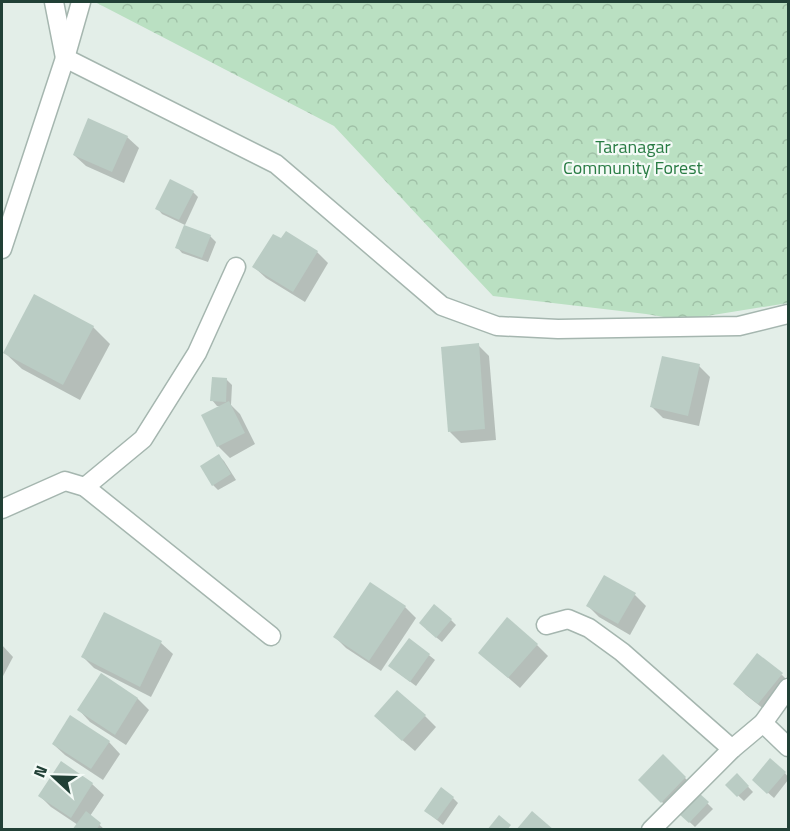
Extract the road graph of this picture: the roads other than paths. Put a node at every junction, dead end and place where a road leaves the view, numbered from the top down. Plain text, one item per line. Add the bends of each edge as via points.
1 (54, 2) edge
2 (81, 2) edge
3 (64, 57) junction
4 (2, 249) edge
5 (236, 267) dead end
6 (789, 314) edge
7 (85, 487) junction
8 (2, 509) edge
9 (546, 625) dead end
10 (271, 636) dead end
11 (789, 688) edge
12 (763, 723) junction
13 (789, 747) edge
14 (732, 749) junction
15 (651, 830) edge

1 - 3 street
2 - 3 street
3 - 4 street
3 - 6 street via 276,164 442,306 497,326 739,326
5 - 7 street via 196,352 143,439
7 - 8 street via 65,481
7 - 10 street
9 - 14 street via 568,619 589,628
11 - 12 street
12 - 13 street
12 - 14 street
14 - 15 street

